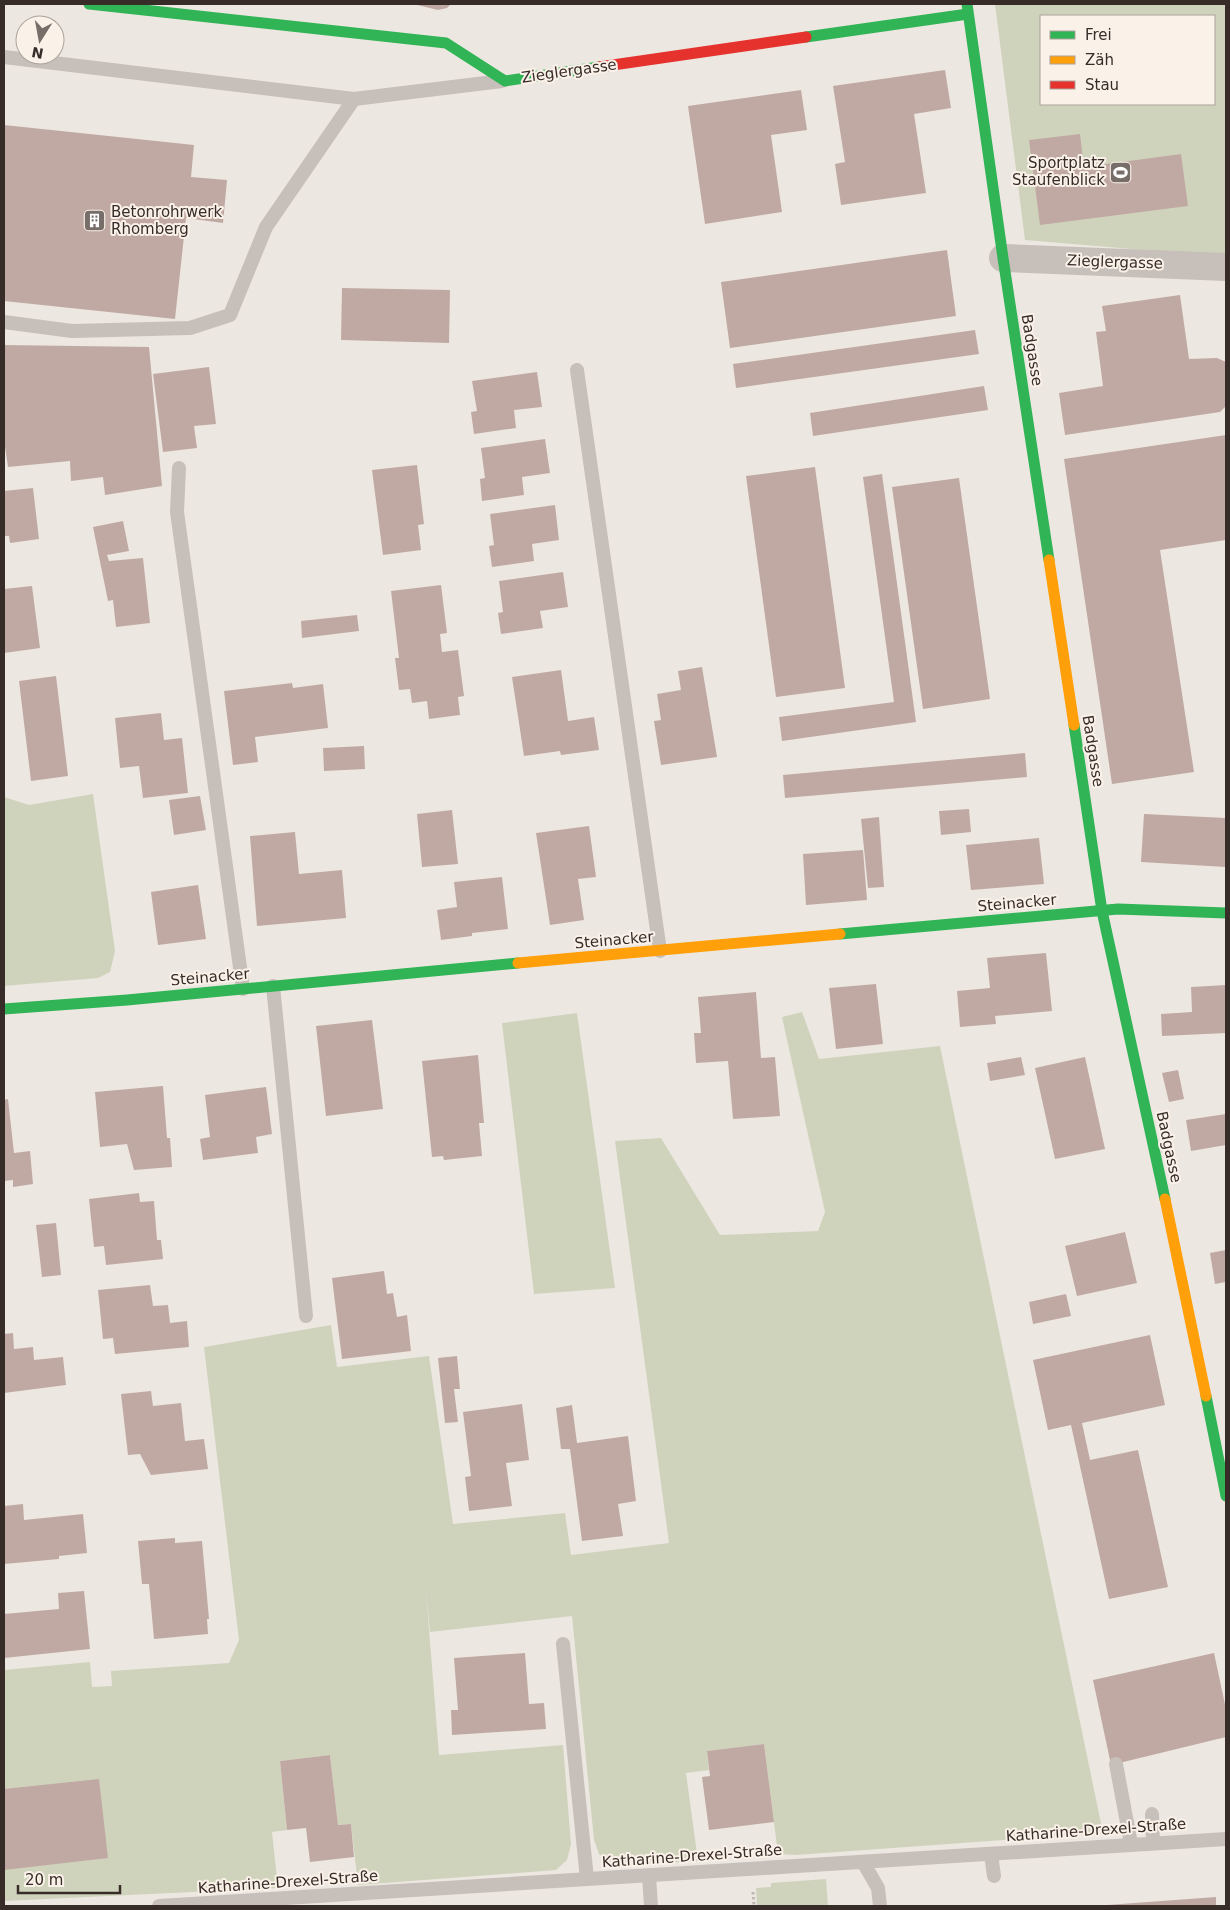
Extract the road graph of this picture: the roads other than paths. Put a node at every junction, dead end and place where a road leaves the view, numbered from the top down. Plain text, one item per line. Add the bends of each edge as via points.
1 (89, 4) edge
2 (240, 4) edge
3 (968, 9) edge
4 (238, 20) junction
5 (4, 57) edge
6 (505, 80) junction
7 (354, 100) junction
8 (1003, 258) junction
9 (1226, 267) edge
10 (4, 322) edge
11 (577, 370) dead end
12 (179, 468) dead end
13 (1102, 911) junction
14 (1226, 913) edge
15 (660, 951) junction
16 (273, 986) junction
17 (244, 989) junction
18 (4, 1009) edge
19 (306, 1316) dead end
20 (1226, 1496) edge
21 (563, 1644) dead end
22 (1116, 1764) dead end
23 (1152, 1814) dead end
24 (1226, 1838) edge
25 (1153, 1842) junction
26 (1131, 1844) junction
27 (991, 1854) junction
28 (863, 1862) junction
29 (649, 1876) junction
30 (994, 1876) dead end
31 (587, 1879) junction
32 (210, 1905) edge
33 (159, 1906) edge
34 (651, 1906) edge
35 (880, 1906) edge

1 - 4 street, Zieglergasse
2 - 4 lane
3 - 6 street, Zieglergasse
3 - 8 street, Badgasse
4 - 6 street, Zieglergasse via 446,43
5 - 7 lane
6 - 7 lane
7 - 10 lane via 266,227 230,315 190,328 72,331
8 - 9 street, Zieglergasse
8 - 13 street, Badgasse
11 - 15 lane
12 - 17 lane via 177,512
13 - 14 street, Steinacker
13 - 15 street, Steinacker
13 - 20 street, Badgasse
15 - 16 street, Steinacker
16 - 17 street, Steinacker
16 - 19 lane
17 - 18 street, Steinacker
21 - 31 lane
22 - 26 lane
23 - 25 lane
24 - 25 lane, Katharine-Drexel-Straße
25 - 26 lane, Katharine-Drexel-Straße
26 - 27 lane, Katharine-Drexel-Straße
27 - 28 lane, Katharine-Drexel-Straße
27 - 30 lane
28 - 29 lane, Katharine-Drexel-Straße
28 - 35 lane via 878,1888
29 - 31 lane, Katharine-Drexel-Straße
29 - 34 lane
31 - 32 lane, Katharine-Drexel-Straße
32 - 33 lane, Katharine-Drexel-Straße

